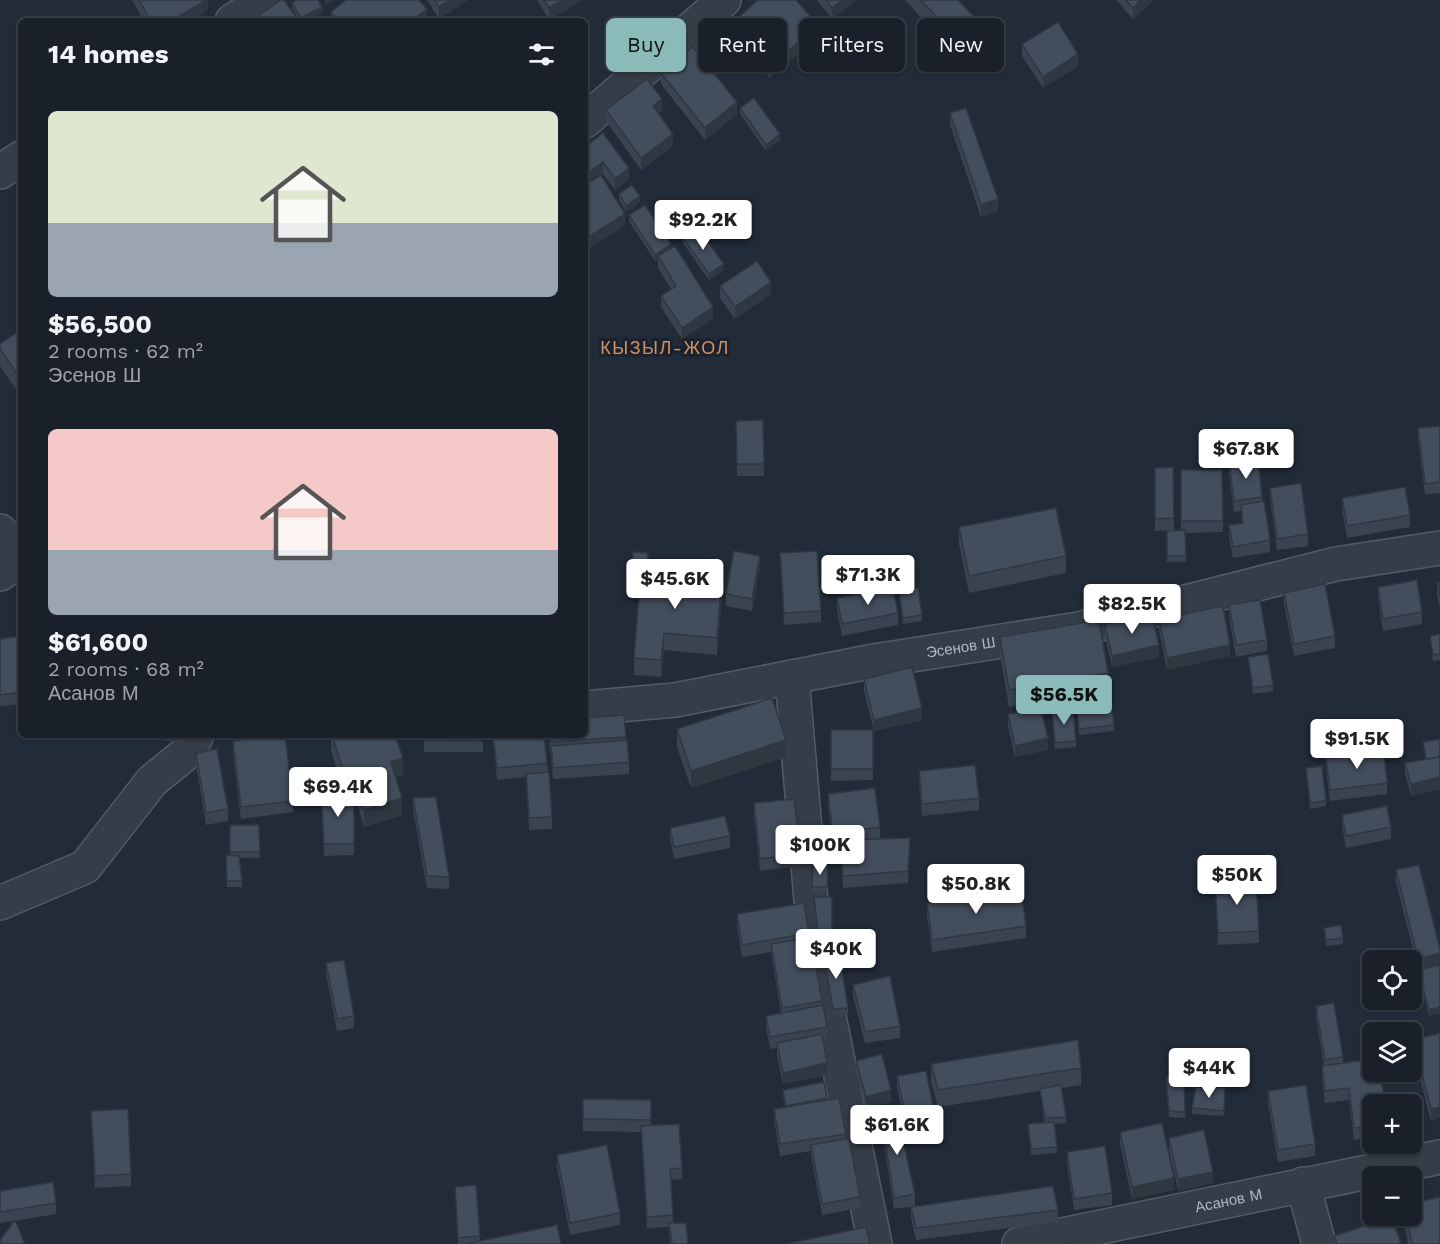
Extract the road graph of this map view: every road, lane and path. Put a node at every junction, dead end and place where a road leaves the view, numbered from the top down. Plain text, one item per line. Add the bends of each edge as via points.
1 (265, 0) edge
2 (724, 0) edge
3 (237, 18) edge
4 (588, 118) edge
5 (18, 160) edge
6 (0, 172) edge
7 (0, 531) edge
8 (1440, 548) edge
9 (18, 549) edge
10 (18, 560) edge
11 (0, 574) edge
12 (792, 677) junction
13 (588, 708) edge
14 (196, 738) edge
15 (0, 903) edge
16 (1440, 1157) edge
17 (1303, 1184) junction
18 (875, 1244) edge
19 (1019, 1244) edge
20 (1319, 1244) edge

1 - 3 street
2 - 4 street
5 - 6 street
7 - 9 street
8 - 12 street, Эсенов Ш via 1336,564 1078,629
10 - 11 street
12 - 13 street, Эсенов Ш via 675,700
12 - 18 street via 815,947
14 - 15 street via 189,751 152,781 85,867
16 - 17 street, Асанов М
17 - 19 street, Асанов М
17 - 20 street

